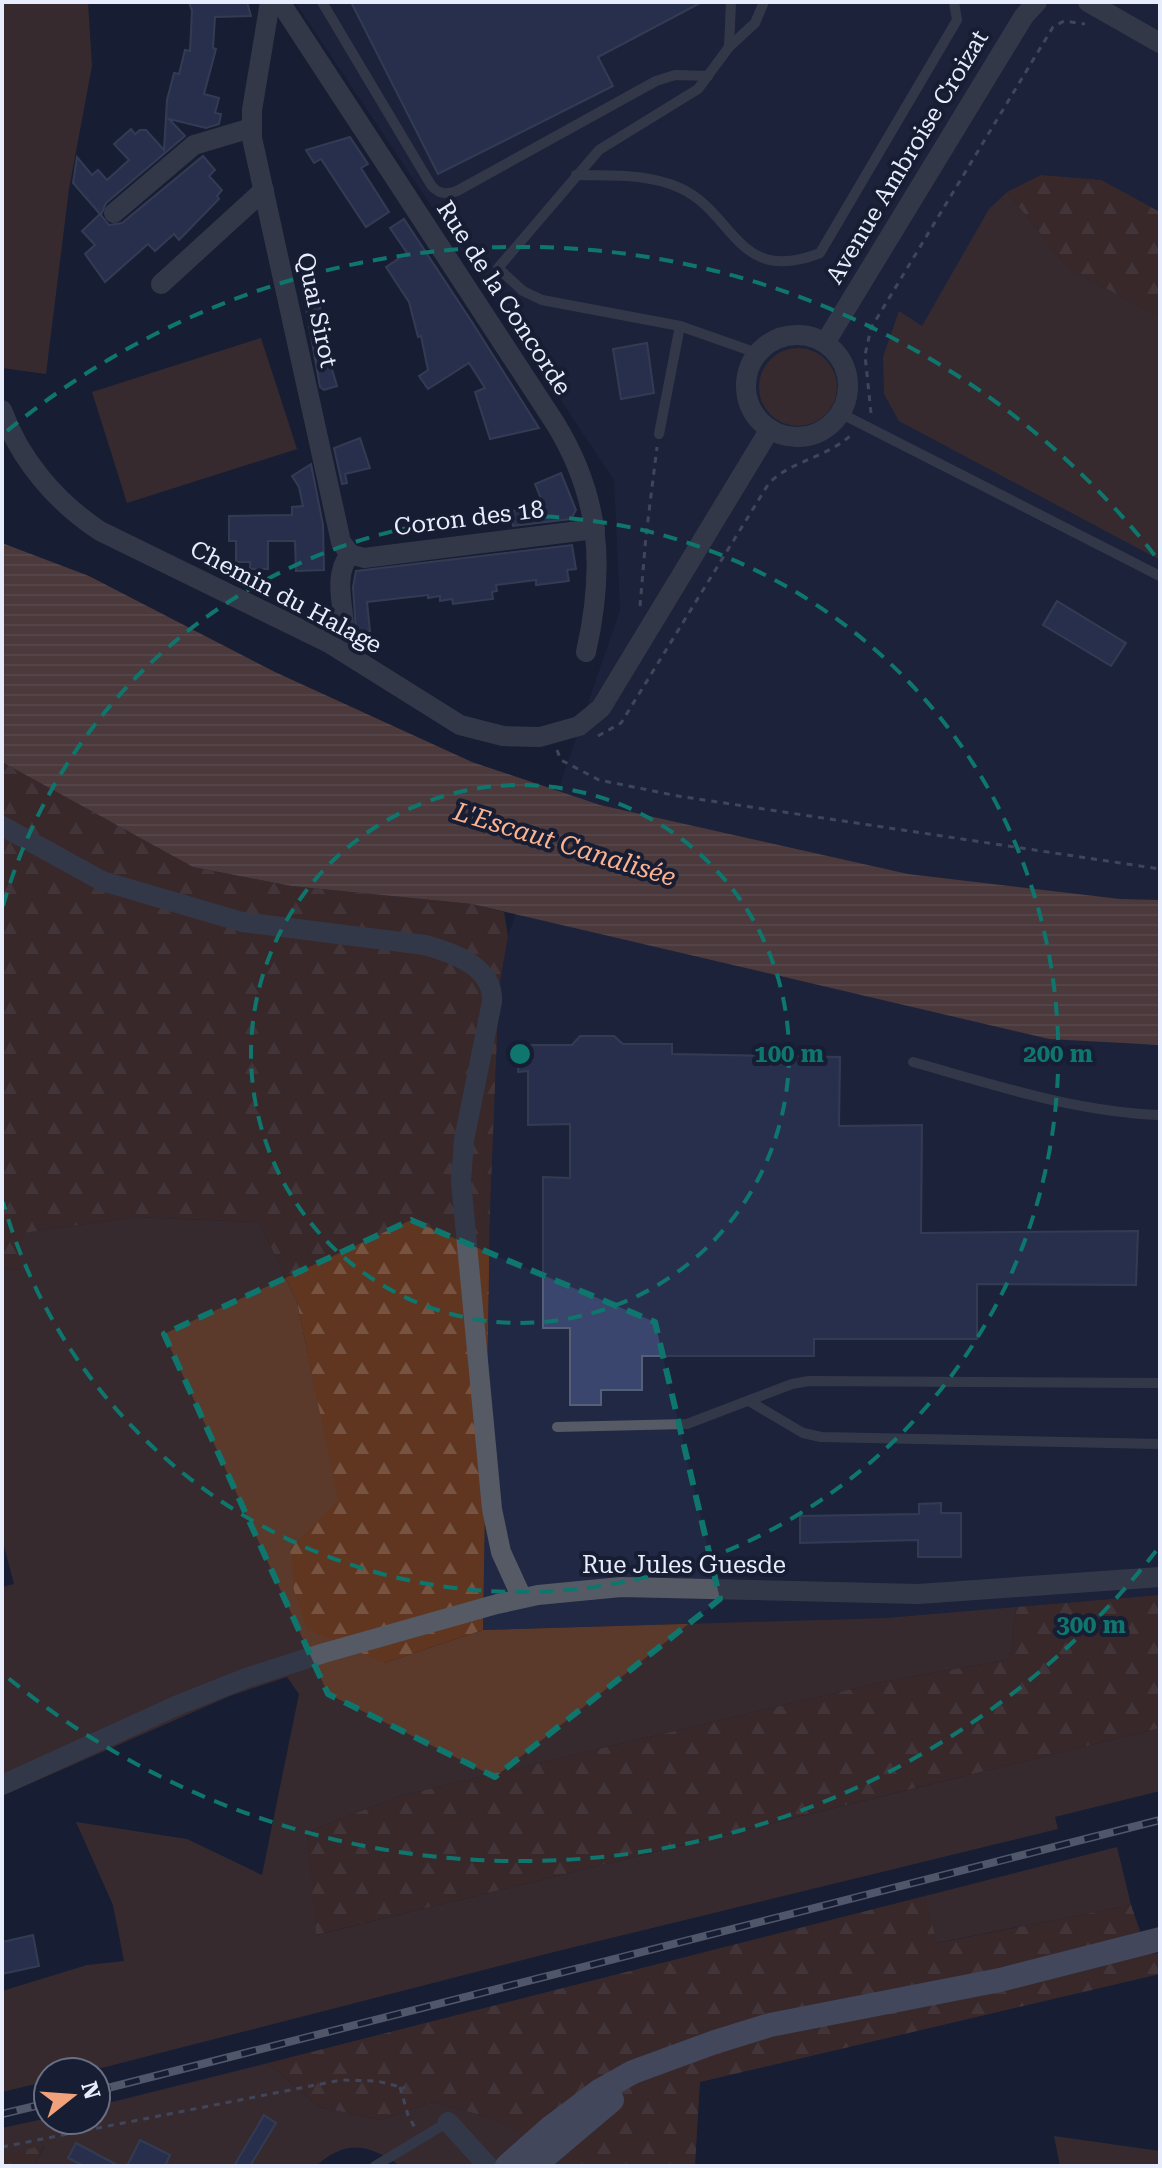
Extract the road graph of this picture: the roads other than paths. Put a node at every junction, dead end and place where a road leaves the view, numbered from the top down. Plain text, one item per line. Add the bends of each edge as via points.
1 (270, 2) edge
2 (280, 2) edge
3 (322, 2) edge
4 (731, 2) edge
5 (764, 2) edge
6 (954, 2) edge
7 (1037, 2) edge
8 (1088, 2) edge
9 (1160, 43) edge
10 (729, 47) junction
11 (708, 76) junction
12 (251, 128) junction
13 (576, 175) junction
14 (264, 190) junction
15 (114, 213) dead end
16 (161, 284) dead end
17 (680, 326) junction
18 (825, 343) junction
19 (757, 353) junction
20 (2, 410) edge
21 (840, 413) junction
22 (770, 429) junction
23 (659, 434) road end
24 (595, 529) junction
25 (350, 554) junction
26 (1160, 576) edge
27 (344, 624) dead end
28 (586, 652) dead end
29 (2, 826) edge
30 (913, 1062) dead end
31 (1160, 1115) edge
32 (1160, 1383) edge
33 (749, 1401) junction
34 (557, 1427) dead end
35 (1160, 1444) edge
36 (1160, 1577) edge
37 (522, 1598) junction
38 (2, 1785) edge
39 (1160, 1939) edge
40 (669, 2059) junction
41 (448, 2122) joint
42 (375, 2166) edge
43 (488, 2166) edge
44 (507, 2166) edge
45 (534, 2166) edge

1 - 12 street, Quai Sirot
2 - 24 street, Rue de la Concorde via 562,434 581,474
3 - 11 lane via 431,185 444,194 656,81 675,75
4 - 10 lane
5 - 10 lane via 755,23
6 - 13 lane via 957,20 820,253 782,262 750,252 701,202 651,177
7 - 18 street, Avenue Ambroise Croizat
8 - 9 street
10 - 11 lane
11 - 13 lane via 698,89 607,143
12 - 14 street, Quai Sirot
12 - 15 street via 194,145
13 - 17 lane via 498,268 542,300
14 - 16 street
14 - 25 street, Quai Sirot via 341,542
17 - 19 lane
17 - 23 lane
18 - 19 street via 792,335 773,340
18 - 21 street via 840,358 847,378
19 - 22 street via 748,372 747,394 754,414
20 - 22 street, Chemin du Halage via 16,443 43,481 100,531 329,643 460,725 516,738 579,726 608,699
21 - 22 street via 812,435 790,436
21 - 26 lane
24 - 25 street, Coron des 18 via 364,558
24 - 28 street, Rue de la Concorde via 597,593
25 - 27 street via 339,575
29 - 37 street via 114,885 242,922 425,945 454,955 487,976 492,1002 464,1140 461,1200 492,1509 501,1552
30 - 31 lane via 1066,1104
32 - 33 lane via 809,1381
33 - 34 lane via 678,1426
33 - 35 lane via 803,1433 821,1437
36 - 37 street, Rue Jules Guesde via 918,1594 613,1587
37 - 38 street, Rue Jules Guesde via 246,1678
39 - 40 street via 1015,1976 770,2025
40 - 44 street via 599,2091
40 - 45 street
41 - 42 lane
41 - 43 street

